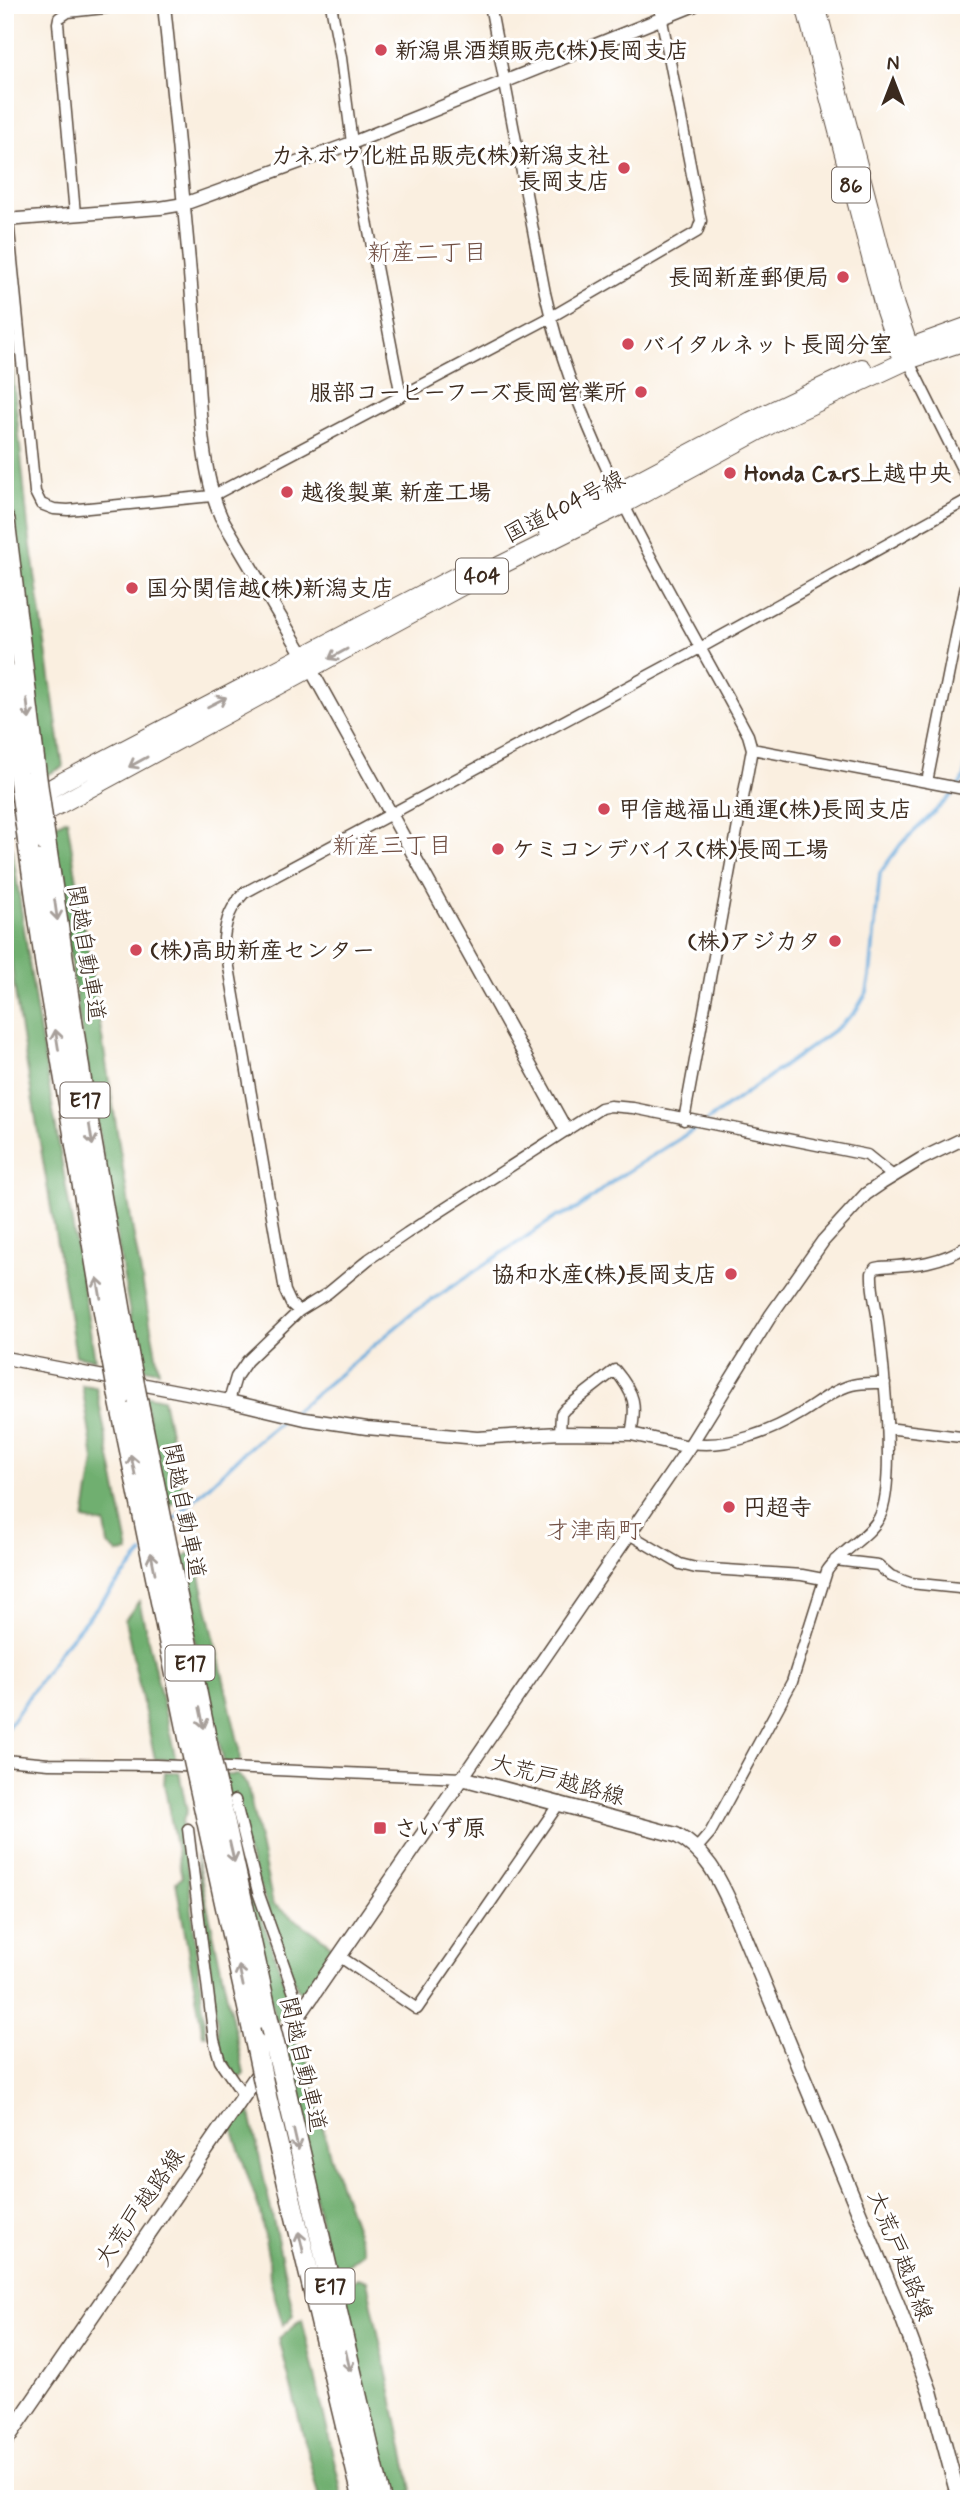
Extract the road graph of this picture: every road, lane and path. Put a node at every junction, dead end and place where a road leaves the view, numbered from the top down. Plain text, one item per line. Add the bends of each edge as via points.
1 (132, 5) edge
2 (164, 5) edge
3 (331, 5) edge
4 (490, 5) edge
5 (695, 5) edge
6 (804, 5) edge
7 (817, 5) edge
8 (660, 12) edge
9 (504, 83) junction
10 (352, 143) junction
11 (184, 204) junction
12 (75, 214) junction
13 (7, 220) edge
14 (551, 317) junction
15 (969, 326) edge
16 (969, 340) edge
17 (905, 353) junction
18 (401, 396) junction
19 (969, 483) edge
20 (212, 496) junction
21 (622, 498) junction
22 (969, 499) edge
23 (5, 520) edge
24 (969, 570) edge
25 (700, 648) junction
26 (307, 663) junction
27 (5, 670) edge
28 (752, 749) junction
29 (27, 775) junction
30 (927, 782) junction
31 (969, 790) edge
32 (5, 815) edge
33 (391, 816) junction
34 (5, 834) edge
35 (684, 1120) junction
36 (566, 1130) junction
37 (969, 1136) edge
38 (893, 1176) junction
39 (969, 1245) edge
40 (299, 1311) junction
41 (5, 1358) edge
42 (885, 1383) junction
43 (129, 1400) junction
44 (229, 1401) junction
45 (887, 1428) junction
46 (561, 1433) junction
47 (631, 1434) junction
48 (969, 1438) edge
49 (691, 1445) junction
50 (629, 1534) junction
51 (835, 1560) junction
52 (823, 1579) junction
53 (969, 1589) edge
54 (199, 1745) junction
55 (5, 1760) edge
56 (461, 1778) junction
57 (208, 1786) junction
58 (234, 1800) dead end
59 (559, 1802) junction
60 (188, 1829) dead end
61 (696, 1847) junction
62 (339, 1956) junction
63 (301, 2013) junction
64 (244, 2096) junction
65 (5, 2442) edge
66 (363, 2499) edge
67 (381, 2499) edge
68 (959, 2499) edge

1 - 12 street via 68,12 59,18
2 - 11 street
3 - 10 street
4 - 9 street
5 - 8 street
6 - 17 main road, 86 via 884,311
7 - 17 main road, 86
8 - 9 street
8 - 14 street via 701,221 696,232
9 - 10 street
9 - 14 street
10 - 11 street
10 - 18 street
11 - 12 street
11 - 20 street
12 - 13 street
13 - 20 street via 35,492 41,504 68,510
14 - 18 street
14 - 21 street via 607,470
15 - 17 highway, 国道404号線 / 404
16 - 17 highway, 国道404号線 / 404
17 - 19 street
17 - 21 highway, 国道404号線 / 404 via 817,388
18 - 20 street
20 - 26 street
21 - 25 street
21 - 26 highway, 国道404号線 / 404
22 - 25 street
23 -> 29 highway, 関越自動車道 / E17
24 - 30 street
25 - 28 street
25 - 33 street
32 -> 26 highway, 国道404号線 / 404 via 64,781
26 - 33 street
26 -> 34 highway, 国道404号線 / 404
27 - 29 highway, 関越自動車道 / E17
28 - 30 street
28 - 35 street
29 - 43 highway, 関越自動車道 / E17, bridge via 82,1084
30 - 31 street
33 - 36 street
33 - 40 street via 244,893 225,925 282,1278 291,1304
35 - 36 street via 610,1106
35 - 38 street via 867,1155
36 - 40 street via 407,1233
37 - 38 street
38 - 49 street via 866,1194 823,1241
39 - 42 street via 935,1262 875,1268
40 - 44 street via 247,1362 236,1377
41 - 44 street
42 - 45 street
42 - 49 street via 850,1385 783,1424 756,1434
43 -> 54 highway, 関越自動車道 / E17 via 162,1518
54 -> 43 highway, 関越自動車道 / E17 via 146,1531
44 - 46 street via 305,1419 412,1434 477,1438
45 - 48 street
45 - 51 street via 883,1511
46 - 47 street
46 - 47 street via 565,1409 615,1370 636,1410
47 - 49 street
49 - 50 street
50 - 52 street via 680,1564 696,1568
50 - 56 street
51 - 52 street
51 - 53 street via 878,1565 910,1583
52 - 61 street via 792,1682 710,1833
54 - 57 highway, 関越自動車道 / E17, bridge
55 - 56 street
56 - 59 main road, 大荒戸越路線
56 - 62 main road, 大荒戸越路線
66 -> 57 highway, 関越自動車道 / E17, bridge via 266,2094
57 -> 67 highway, 関越自動車道 / E17, bridge via 282,2073
58 - 63 street via 258,1892
59 - 61 main road, 大荒戸越路線 via 676,1835
59 - 62 street via 417,2009
60 - 64 street via 214,2040 219,2061
61 - 68 main road, 大荒戸越路線 via 736,1916 898,2306 930,2391
62 - 63 main road, 大荒戸越路線
63 - 64 main road, 大荒戸越路線
64 - 65 main road, 大荒戸越路線

